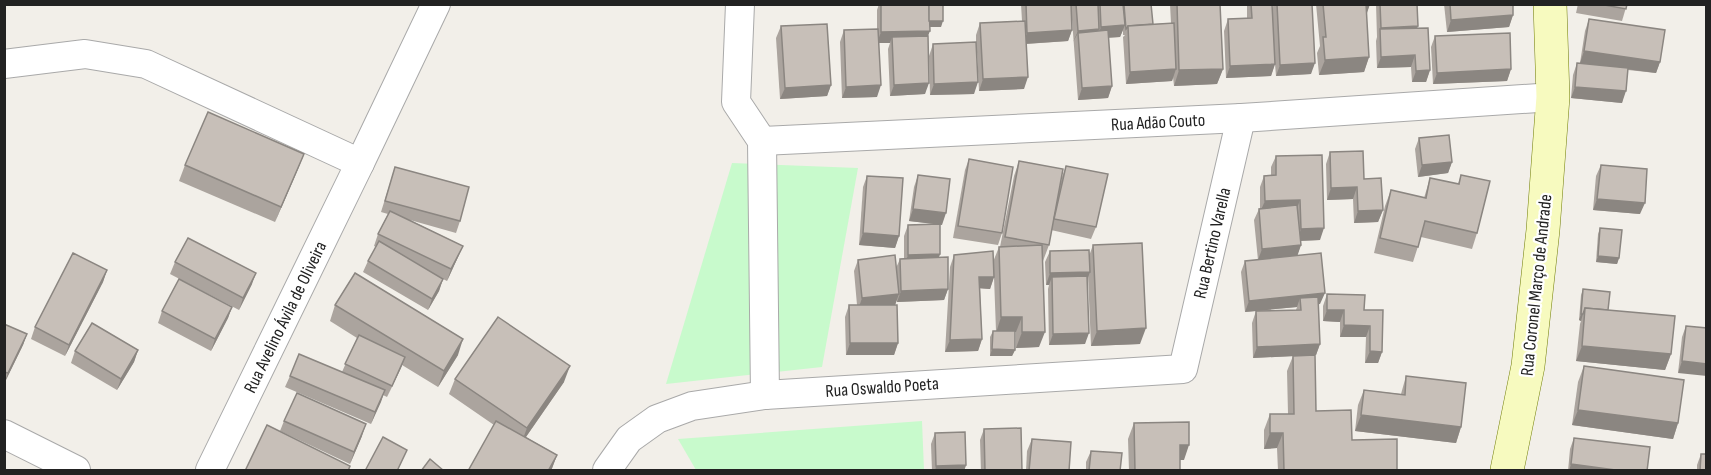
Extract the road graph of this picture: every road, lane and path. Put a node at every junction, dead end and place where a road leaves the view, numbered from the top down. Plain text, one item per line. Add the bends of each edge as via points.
1 (436, 4) edge
2 (740, 4) edge
3 (1550, 4) edge
4 (4, 64) edge
5 (1553, 97) junction
6 (1241, 118) junction
7 (762, 141) junction
8 (360, 163) junction
9 (1183, 369) joint
10 (765, 395) junction
11 (4, 434) edge
12 (76, 471) edge
13 (210, 471) edge
14 (607, 471) edge
15 (1507, 471) edge

1 - 8 street, Rua Avelino Ávila de Oliveira
2 - 7 street via 736,102
3 - 5 street, Rua Coronel Março de Andrade
4 - 8 street via 85,54 146,64
5 - 6 street, Rua Adão Couto
5 - 15 street, Rua Coronel Março de Andrade via 1544,230 1528,366
6 - 7 street, Rua Adão Couto
6 - 9 street, Rua Bertino Varella
7 - 10 street
8 - 13 street, Rua Avelino Ávila de Oliveira
9 - 10 street, Rua Oswaldo Poeta
10 - 14 street, Rua Oswaldo Poeta via 692,406 657,419 629,439
11 - 12 street

